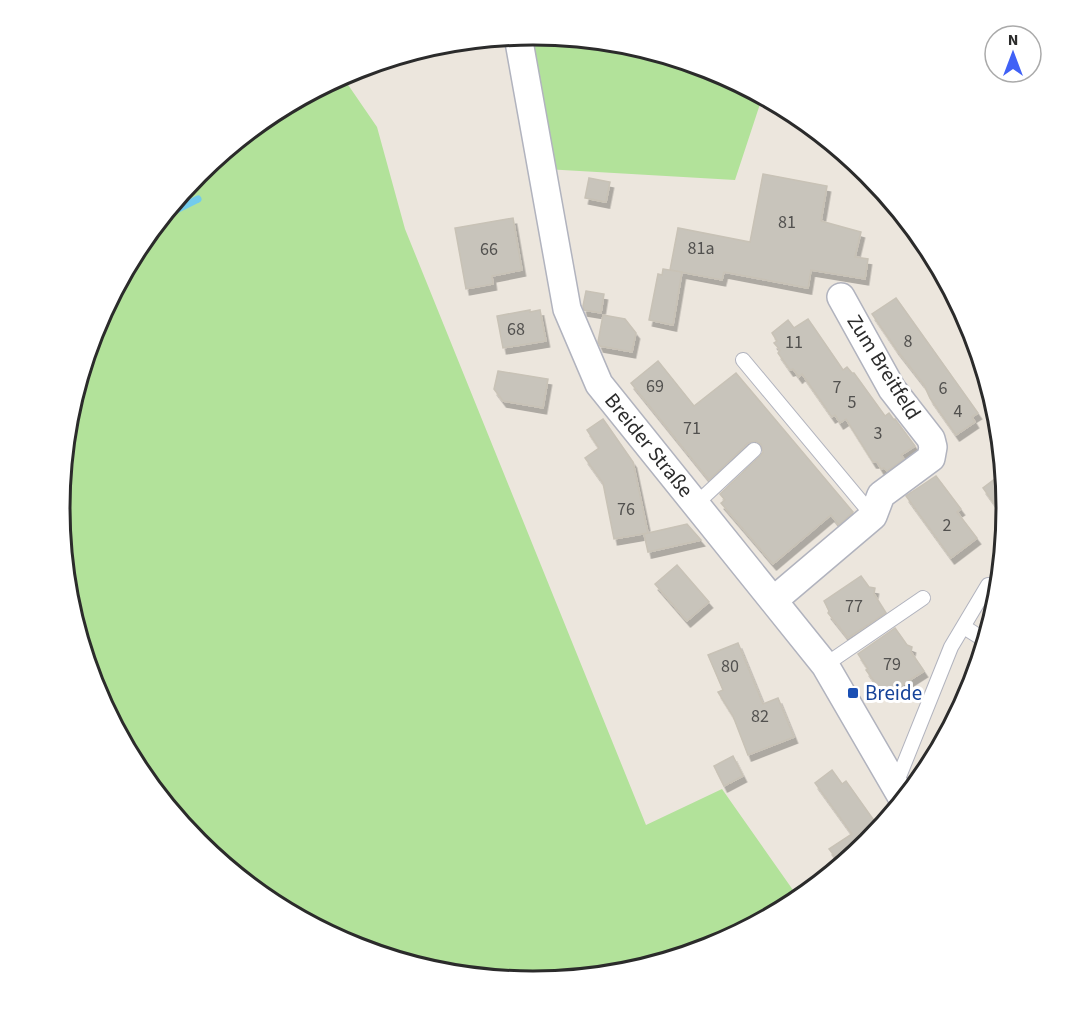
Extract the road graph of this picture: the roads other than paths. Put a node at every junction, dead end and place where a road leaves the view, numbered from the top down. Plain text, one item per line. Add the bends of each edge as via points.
1 (520, 45) edge
2 (841, 297) dead end
3 (743, 360) dead end
4 (754, 450) dead end
5 (696, 504) junction
6 (873, 516) junction
7 (988, 585) dead end
8 (923, 597) dead end
9 (774, 600) junction
10 (964, 627) junction
11 (978, 636) edge
12 (825, 665) junction
13 (900, 792) edge

1 - 5 street, Breider Straße via 567,309 599,384
2 - 6 street, Zum Breitfeld via 892,389 933,447 931,458 880,495
3 - 6 lane
4 - 5 lane
5 - 9 street, Breider Straße
6 - 9 street, Zum Breitfeld
7 - 10 lane
8 - 12 lane
9 - 12 street, Breider Straße
10 - 11 lane
10 - 13 lane via 951,646
12 - 13 street, Breider Straße

